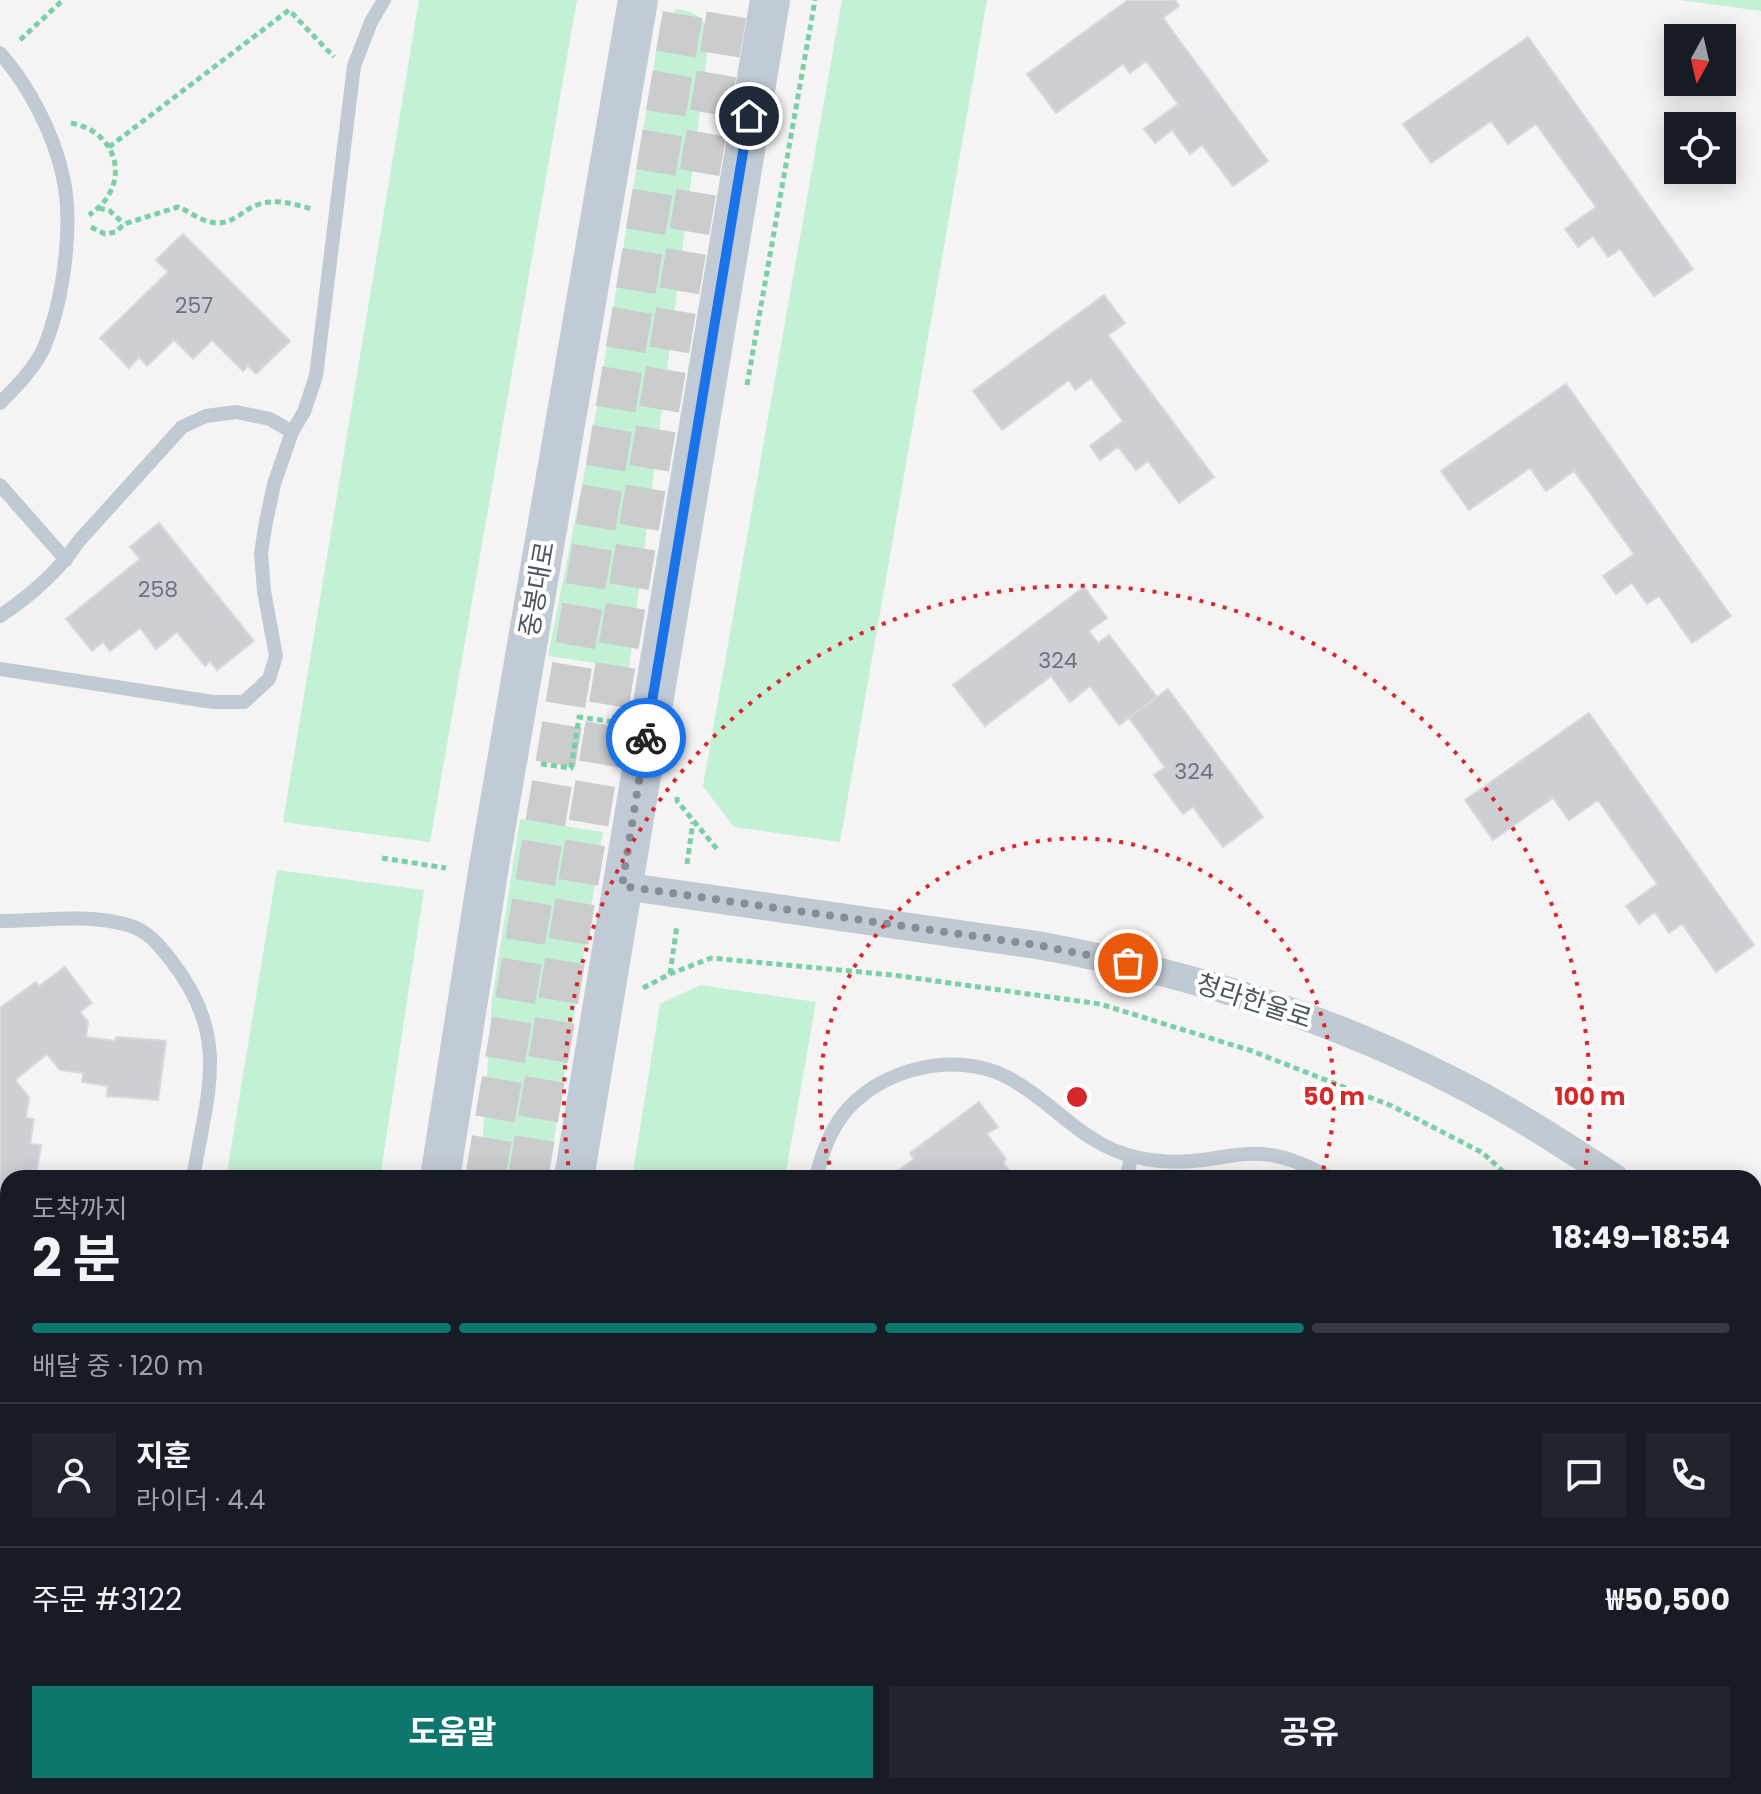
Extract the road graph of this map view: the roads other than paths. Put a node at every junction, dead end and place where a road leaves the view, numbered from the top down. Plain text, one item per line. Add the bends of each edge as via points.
1 (384, 0) edge
2 (747, 0) edge
3 (770, 0) edge
4 (639, 4) edge
5 (2, 55) edge
6 (754, 85) junction
7 (0, 403) edge
8 (292, 432) junction
9 (0, 485) edge
10 (66, 560) junction
11 (0, 616) edge
12 (0, 669) edge
13 (622, 886) junction
14 (0, 921) edge
15 (18, 921) junction
16 (0, 932) edge
17 (1132, 1156) junction
18 (194, 1170) edge
19 (441, 1170) edge
20 (575, 1170) edge
21 (819, 1170) edge
22 (1128, 1170) edge
23 (1316, 1170) edge
24 (1602, 1170) edge

1 - 8 lane via 354,66 316,376
2 - 6 main road
3 - 6 main road
4 - 19 main road, 중봉대로
5 - 7 lane via 45,126 73,220 44,348
6 - 13 main road
8 - 10 lane via 270,419 236,412 206,416 182,427
8 - 12 lane via 274,484 261,553 276,656 269,679 244,702 213,702
9 - 10 lane
10 - 11 lane
13 - 20 main road
13 - 24 street, 청라한울로 via 1037,945 1217,987 1405,1058 1507,1110
14 - 15 lane
15 - 16 lane
15 - 18 lane via 77,917 131,925 151,935 184,977 211,1047
17 - 21 lane via 1088,1137 1009,1078 964,1064 931,1066 880,1082 842,1116
17 - 22 lane
17 - 23 lane via 1175,1162 1259,1154

